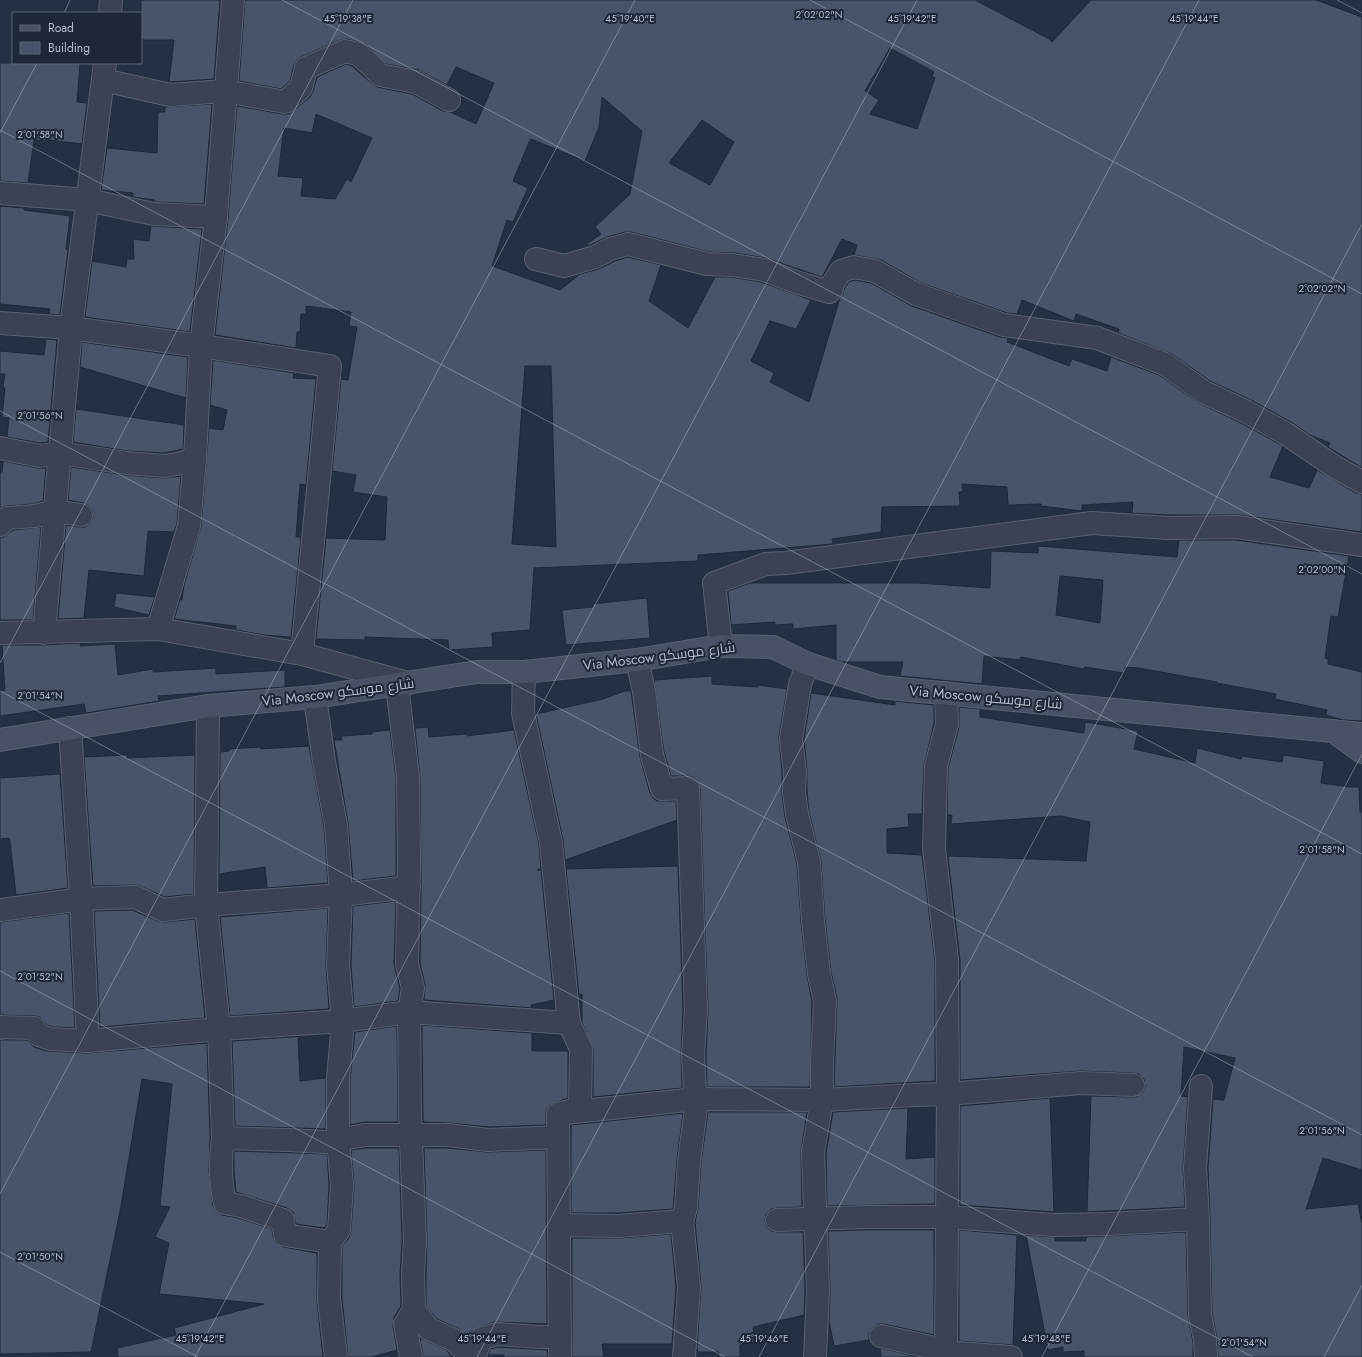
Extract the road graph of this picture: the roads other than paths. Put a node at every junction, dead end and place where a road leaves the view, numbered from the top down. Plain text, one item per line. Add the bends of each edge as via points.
1 (111, 0) edge
2 (233, 0) edge
3 (110, 12) edge
4 (104, 72) edge
5 (225, 91) junction
6 (449, 100) dead end
7 (0, 193) edge
8 (87, 200) junction
9 (216, 217) junction
10 (536, 259) dead end
11 (0, 323) edge
12 (71, 328) junction
13 (201, 346) junction
14 (0, 448) edge
15 (60, 453) junction
16 (196, 458) junction
17 (1362, 482) edge
18 (55, 511) junction
19 (81, 515) dead end
20 (0, 525) edge
21 (1362, 546) edge
22 (158, 629) junction
23 (0, 633) edge
24 (44, 633) junction
25 (721, 646) junction
26 (302, 654) junction
27 (637, 660) junction
28 (808, 664) junction
29 (524, 672) junction
30 (402, 684) junction
31 (946, 693) junction
32 (315, 697) junction
33 (208, 706) junction
34 (70, 728) junction
35 (1332, 731) junction
36 (1362, 734) edge
37 (0, 740) edge
38 (1362, 752) edge
39 (409, 887) junction
40 (341, 895) junction
41 (81, 899) junction
42 (206, 905) junction
43 (0, 910) edge
44 (410, 1012) junction
45 (343, 1021) junction
46 (569, 1023) junction
47 (0, 1028) edge
48 (219, 1029) junction
49 (88, 1041) junction
50 (1133, 1085) dead end
51 (1201, 1086) dead end
52 (948, 1094) junction
53 (696, 1099) junction
54 (822, 1100) junction
55 (558, 1114) junction
56 (410, 1135) junction
57 (558, 1137) junction
58 (223, 1138) junction
59 (338, 1140) junction
60 (947, 1217) junction
61 (816, 1218) junction
62 (1198, 1219) junction
63 (777, 1220) dead end
64 (682, 1221) junction
65 (559, 1225) junction
66 (330, 1242) junction
67 (414, 1310) junction
68 (881, 1336) dead end
69 (560, 1347) edge
70 (946, 1350) junction
71 (336, 1357) edge
72 (410, 1357) edge
73 (472, 1357) edge
74 (684, 1357) edge
75 (815, 1357) edge
76 (1010, 1357) edge
77 (1206, 1357) edge

1 - 3 street
2 - 5 street
4 - 5 street via 170,95
4 - 8 street
5 - 6 street via 285,102 301,88 306,68 345,51 358,54 380,76 416,82
5 - 9 street
7 - 8 street
8 - 9 street via 154,214
8 - 12 street
9 - 13 street
10 - 17 street via 564,266 628,244 707,264 764,270 829,292 841,271 854,267 874,271 916,294 1004,324 1097,338 1165,364 1204,392 1245,411
11 - 12 street
12 - 13 street
12 - 15 street
13 - 16 street
13 - 26 street via 330,366
14 - 15 street via 40,456
15 - 16 street via 165,466
15 - 18 street
16 - 22 street via 189,526
18 - 19 street
18 - 20 street via 35,516 7,518
18 - 24 street
21 - 25 street via 1236,527 1169,528 1092,523 766,564 714,583
22 - 24 street
22 - 26 street
23 - 24 street
25 - 27 main road, Via Moscow شارع موسكو
25 - 28 main road, Via Moscow شارع موسكو via 773,647
26 - 30 street
27 - 29 main road, Via Moscow شارع موسكو
27 - 53 street via 644,691 652,755 662,789 688,788 696,1010 693,1055
28 - 31 main road, Via Moscow شارع موسكو via 880,687
28 - 54 street via 800,684 791,739 795,772 794,792 809,862 818,966 825,1001
29 - 30 main road, Via Moscow شارع موسكو via 478,672
29 - 46 street via 523,713 551,844
30 - 32 main road, Via Moscow شارع موسكو
30 - 39 street via 408,777
31 - 35 main road, Via Moscow شارع موسكو
31 - 52 street via 947,724 936,766 934,849 947,960
32 - 33 main road, Via Moscow شارع موسكو
32 - 40 street via 336,825
33 - 34 main road, Via Moscow شارع موسكو
33 - 42 street
34 - 37 main road, Via Moscow شارع موسكو
34 - 41 street
35 - 36 main road, Via Moscow شارع موسكو
35 - 38 main road
39 - 40 street
39 - 44 street via 407,964 413,988
40 - 42 street
40 - 45 street via 338,965
41 - 42 street via 135,897 163,910
41 - 43 street
41 - 49 street
42 - 48 street
44 - 45 street
44 - 46 street
44 - 56 street
45 - 48 street
45 - 59 street via 338,1079
46 - 55 street via 581,1049 580,1108
47 - 49 street via 34,1028 39,1035 50,1039
48 - 49 street
48 - 58 street
50 - 52 street via 1081,1083
51 - 62 street via 1195,1168
52 - 54 street
52 - 60 street
53 - 54 street
53 - 55 street
53 - 64 street via 686,1208
54 - 61 street via 813,1152
55 - 57 street
56 - 57 street via 448,1135 488,1140
56 - 59 street via 365,1135
56 - 67 street via 415,1241
57 - 65 street
58 - 59 street via 326,1142
58 - 66 street via 221,1186 226,1203 283,1220 285,1235
59 - 66 street via 342,1185 340,1230
60 - 61 street
60 - 62 street via 1054,1225
60 - 70 street
61 - 63 street
61 - 75 street via 818,1290
62 - 77 street via 1200,1315
64 - 65 street via 618,1226
64 - 74 street via 689,1287
65 - 69 street
66 - 71 street via 329,1299
67 - 72 street via 405,1324
67 - 73 street via 429,1329 454,1340
68 - 70 street
69 - 73 street via 539,1337 497,1334 481,1339
70 - 76 street

